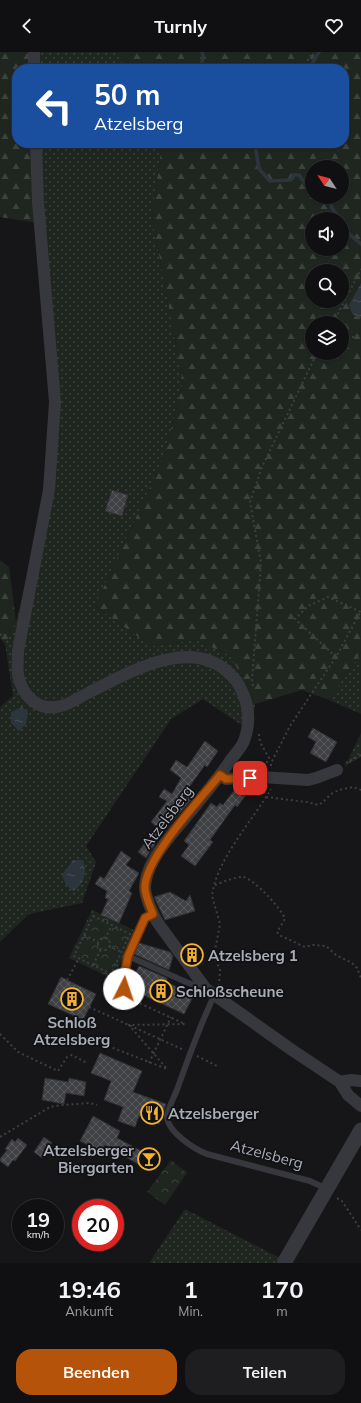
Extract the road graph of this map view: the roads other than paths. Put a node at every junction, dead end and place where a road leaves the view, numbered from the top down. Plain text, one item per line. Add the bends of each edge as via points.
1 (34, 52) edge
2 (34, 64) edge
3 (36, 148) edge
4 (337, 770) road end
5 (220, 775) junction
6 (153, 914) junction
7 (128, 956) junction
8 (124, 989) dead end
9 (210, 992) junction
10 (361, 1081) edge
11 (340, 1082) junction
12 (361, 1106) edge
13 (361, 1130) edge
14 (328, 1189) junction
15 (284, 1263) edge

1 - 2 street
3 - 5 street, Atzelsberg via 38,202 55,402 49,490 18,651 18,675 26,694 34,703 47,708 62,706 154,663 184,656 211,660 223,667 240,685 249,720 244,741
4 - 5 street via 308,780 226,779
5 - 6 street, Atzelsberg via 166,842 146,875 145,889
6 - 7 lane via 145,918
6 - 9 street, Atzelsberg via 188,966
7 - 8 lane
7 - 9 lane
9 - 11 street, Atzelsberg
9 - 14 lane, Atzelsberg via 191,1053 167,1116 171,1127 198,1151 310,1181
10 - 11 street
11 - 12 street, Atzelsberg via 348,1095
13 - 14 street
14 - 15 street

